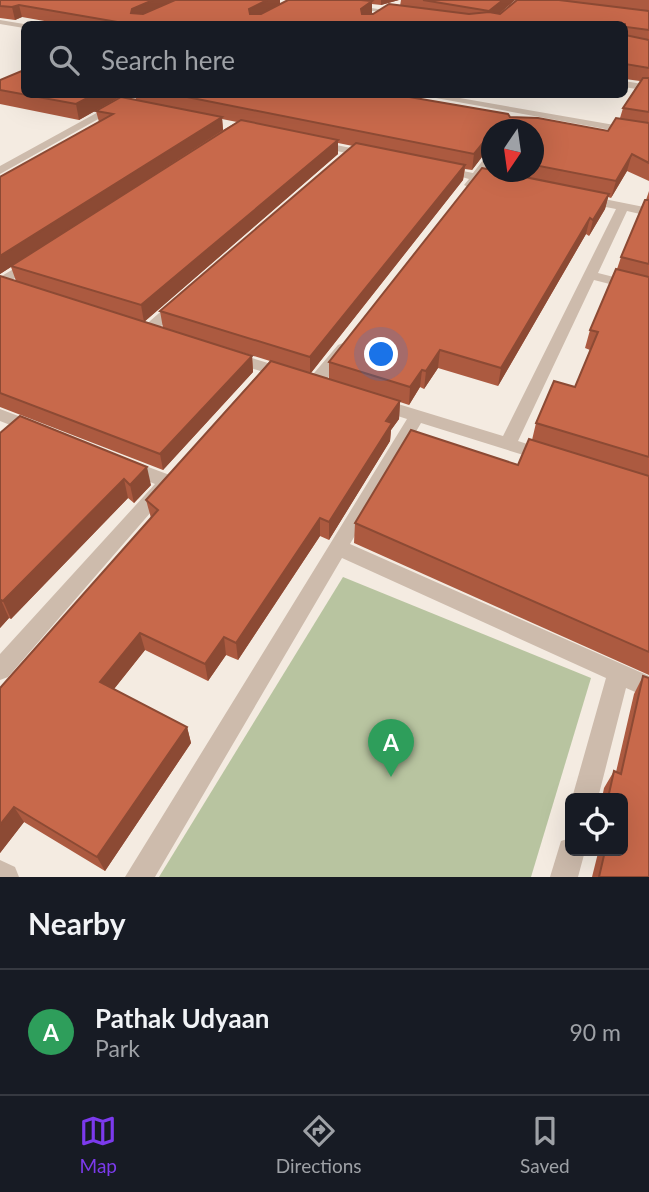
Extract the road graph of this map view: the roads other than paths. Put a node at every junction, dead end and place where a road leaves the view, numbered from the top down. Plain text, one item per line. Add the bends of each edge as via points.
1 (302, 0) edge
2 (290, 6) edge
3 (395, 6) edge
4 (386, 11) junction
5 (413, 15) edge
6 (376, 18) edge
7 (0, 22) edge
8 (21, 26) edge
9 (628, 84) edge
10 (649, 88) edge
11 (132, 98) edge
12 (436, 98) edge
13 (122, 104) junction
14 (135, 107) edge
15 (649, 134) edge
16 (303, 141) edge
17 (381, 157) edge
18 (435, 168) edge
19 (0, 171) edge
20 (481, 171) edge
21 (476, 177) junction
22 (516, 185) edge
23 (569, 196) edge
24 (459, 198) edge
25 (622, 207) junction
26 (649, 212) edge
27 (46, 253) edge
28 (589, 275) junction
29 (4, 285) edge
30 (649, 289) edge
31 (188, 295) edge
32 (171, 338) edge
33 (349, 340) edge
34 (219, 353) edge
35 (268, 369) junction
36 (250, 389) edge
37 (366, 400) edge
38 (0, 415) edge
39 (417, 416) junction
40 (18, 422) junction
41 (0, 437) edge
42 (55, 437) edge
43 (508, 444) junction
44 (105, 457) edge
45 (559, 460) edge
46 (337, 547) junction
47 (0, 670) edge
48 (618, 674) junction
49 (649, 687) edge
50 (586, 793) edge
51 (570, 856) edge
52 (0, 874) edge
53 (5, 877) edge
54 (139, 877) edge
55 (564, 877) edge

1 - 2 street
1 - 4 street
3 - 4 street
4 - 5 street
4 - 6 street
7 - 8 street
9 - 10 street
11 - 13 street
12 - 15 street via 522,117
13 - 14 street
13 - 19 street
16 - 17 street via 348,156
18 - 21 street
20 - 21 street
21 - 22 street
21 - 24 street
23 - 25 street
25 - 26 street
25 - 28 street
27 - 29 street
28 - 30 street
28 - 43 street
31 - 32 street via 140,328
33 - 35 street via 322,385
34 - 35 street
35 - 36 street
37 - 39 street
38 - 40 street
39 - 43 street
39 - 46 street
40 - 41 street
40 - 42 street
43 - 45 street
44 - 47 street via 172,476
46 - 48 street
46 - 54 street
48 - 49 street
48 - 50 street
51 - 55 street
52 - 53 street

